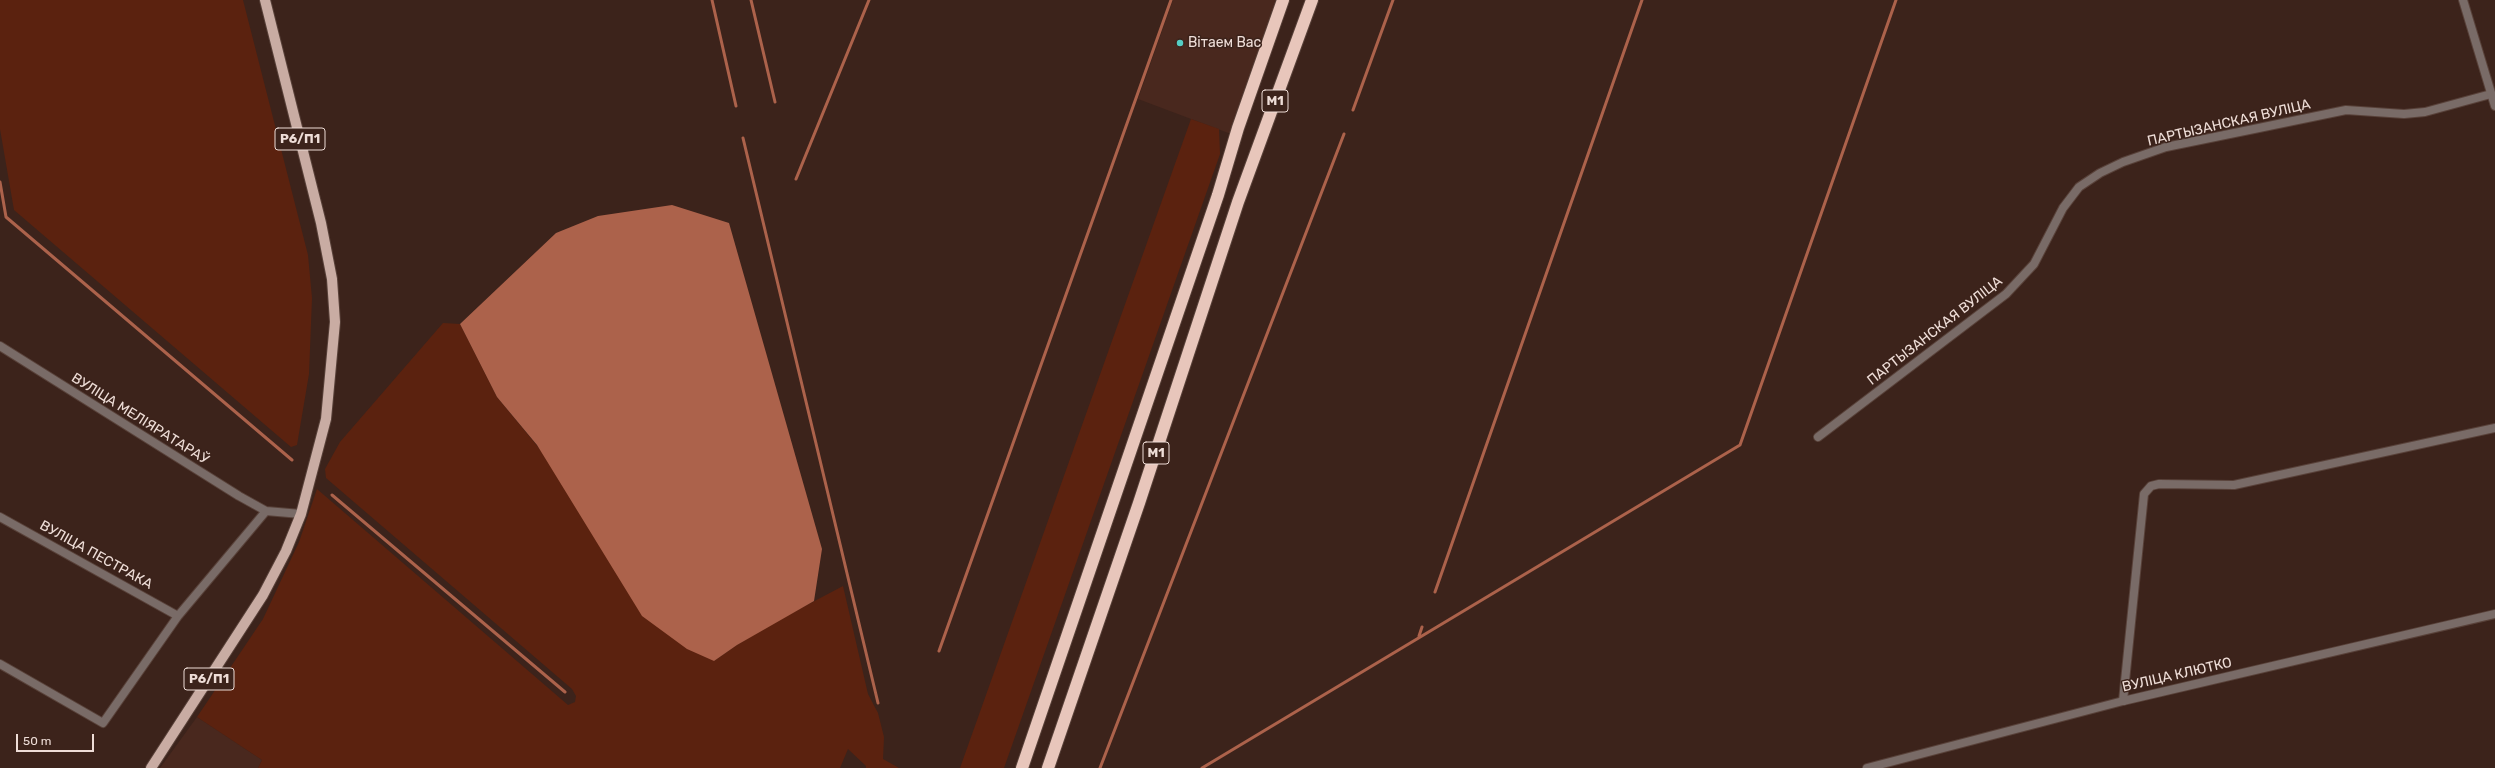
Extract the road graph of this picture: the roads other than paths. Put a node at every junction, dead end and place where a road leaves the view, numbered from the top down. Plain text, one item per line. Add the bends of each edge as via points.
1 (265, 0) edge
2 (1284, 0) edge
3 (1312, 0) edge
4 (2464, 0) edge
5 (2491, 94) junction
6 (2495, 106) edge
7 (0, 346) edge
8 (2495, 428) edge
9 (1818, 437) dead end
10 (266, 511) junction
11 (301, 514) junction
12 (0, 517) edge
13 (2495, 614) edge
14 (178, 616) junction
15 (0, 664) edge
16 (2123, 701) junction
17 (151, 768) edge
18 (1022, 768) edge
19 (1048, 768) edge
20 (1867, 768) edge

1 - 11 main road, Р6/П1 via 321,223 332,279 335,322 326,419
2 - 18 highway, М1 via 1238,128 1218,195
3 - 19 highway, М1 via 1238,202
4 - 5 street
5 - 6 street
5 - 9 street, ПАРТЫЗАНСКАЯ ВУЛІЦА via 2425,112 2404,114 2346,110 2254,128 2166,147 2100,173 2080,187 2063,208 2034,264 2006,294
7 - 10 street, ВУЛІЦА МЕЛІЯРАТАРАЎ
8 - 16 street via 2234,485 2151,486 2144,494
10 - 11 street
10 - 14 street
11 - 17 main road, Р6/П1 via 264,595
12 - 14 street, ВУЛІЦА ПЕСТРАКА
13 - 16 street, ВУЛІЦА КЛЮТКО
14 - 15 street via 103,723
16 - 20 street, ВУЛІЦА КЛЮТКО

